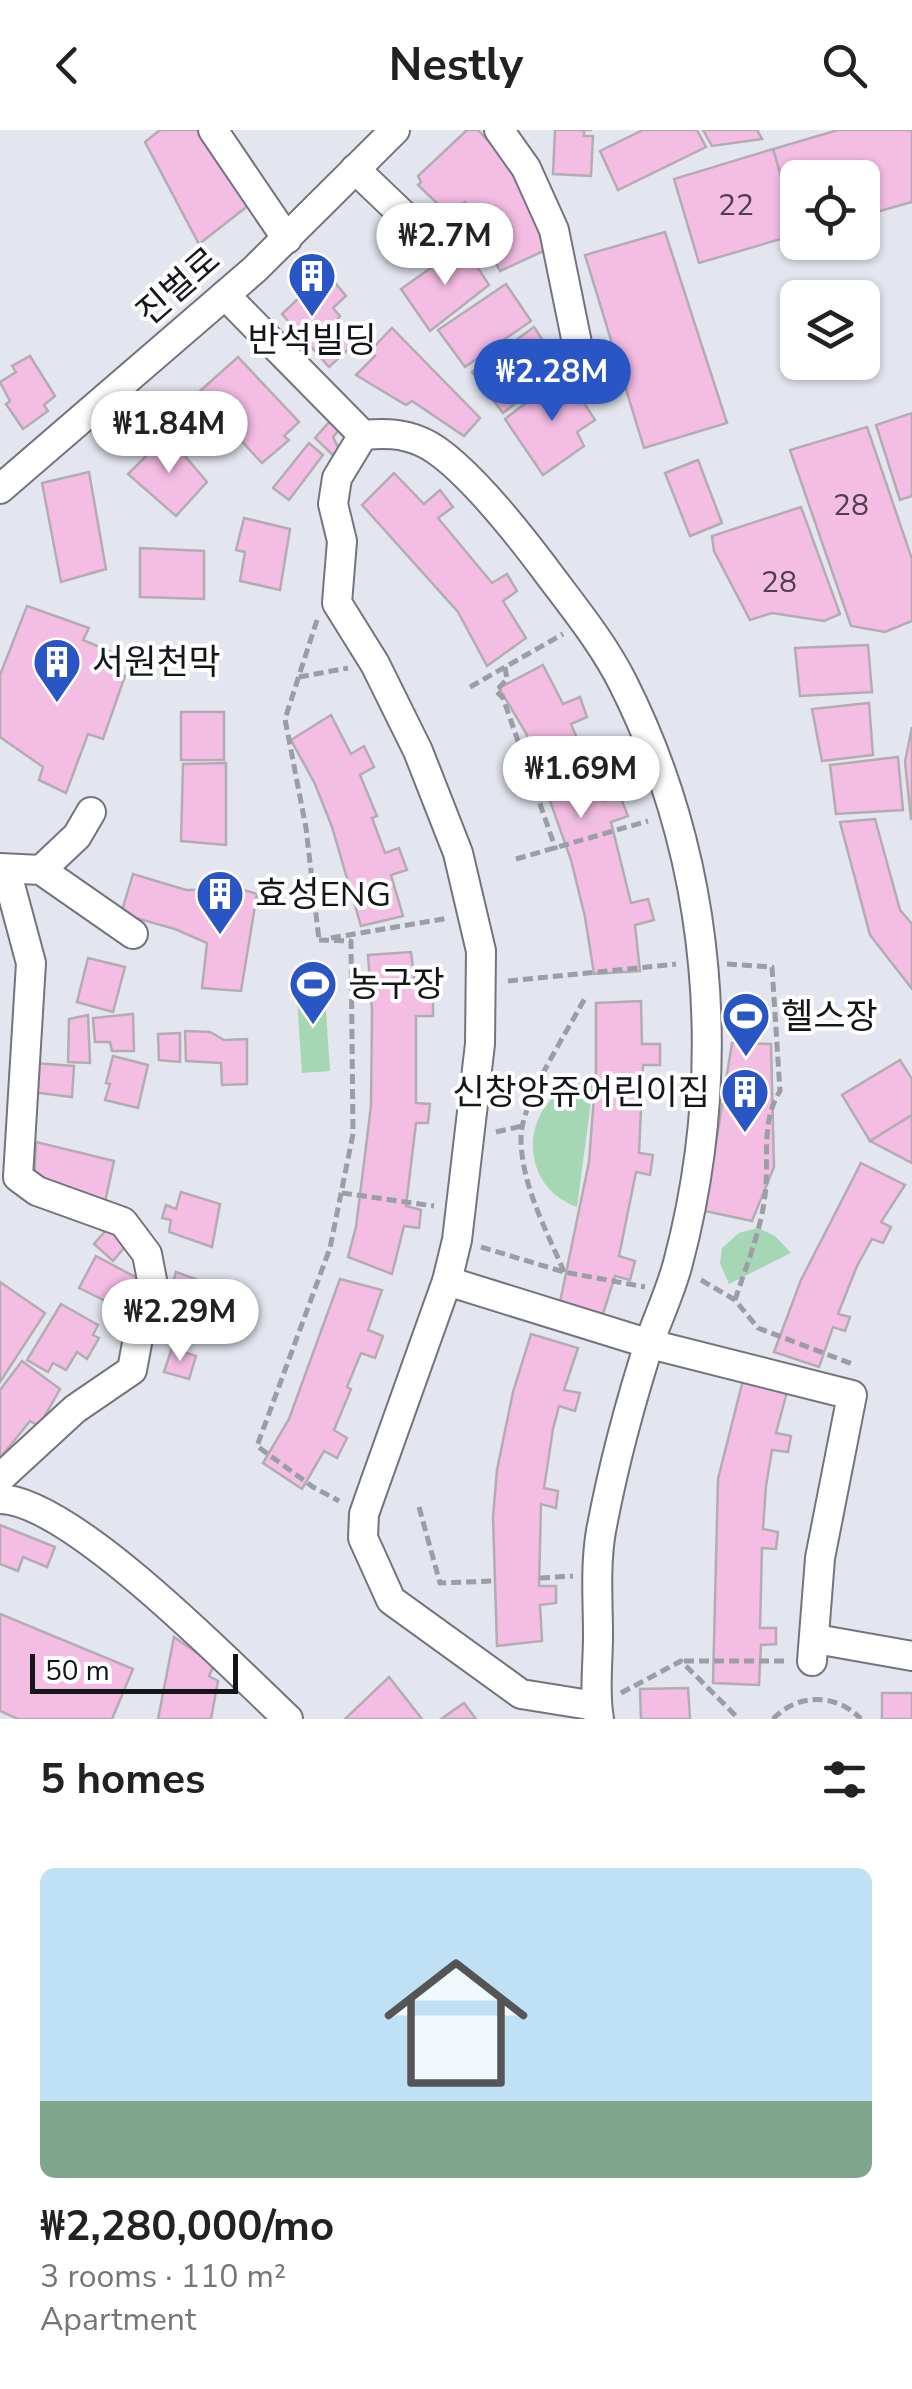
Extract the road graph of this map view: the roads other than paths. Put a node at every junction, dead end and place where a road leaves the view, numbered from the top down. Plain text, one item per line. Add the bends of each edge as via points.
1 (213, 130) edge
2 (395, 130) edge
3 (499, 130) edge
4 (355, 169) junction
5 (420, 232) dead end
6 (287, 239) junction
7 (225, 296) junction
8 (579, 353) dead end
9 (363, 435) junction
10 (0, 489) edge
11 (91, 812) dead end
12 (3, 869) edge
13 (41, 870) junction
14 (133, 934) dead end
15 (447, 1281) junction
16 (650, 1344) junction
17 (0, 1478) edge
18 (0, 1499) edge
19 (912, 1656) edge
20 (598, 1713) edge
21 (288, 1719) edge

1 - 6 street
2 - 4 street, 진벌로
3 - 8 street via 526,168 554,230
4 - 5 street
4 - 6 street, 진벌로
6 - 7 street, 진벌로
7 - 9 street
7 - 10 street, 진벌로
9 - 15 street via 335,490 342,540 338,603 425,768 458,853 480,950 480,1044 458,1240
9 - 16 street via 393,433 424,442 450,460 518,534 622,680 660,763 688,860 709,1047 703,1129 673,1279
11 - 13 street via 77,836
12 - 13 street
12 - 17 street via 31,964 18,1177 37,1191 123,1222 147,1254 152,1285 132,1370 75,1409
13 - 14 street
15 - 16 street
15 - 20 street via 364,1514 363,1538 390,1600 522,1694
16 - 19 street via 705,1364 852,1395 820,1558 814,1650
16 - 20 street via 601,1533
18 - 21 street via 45,1511 76,1531 193,1628

